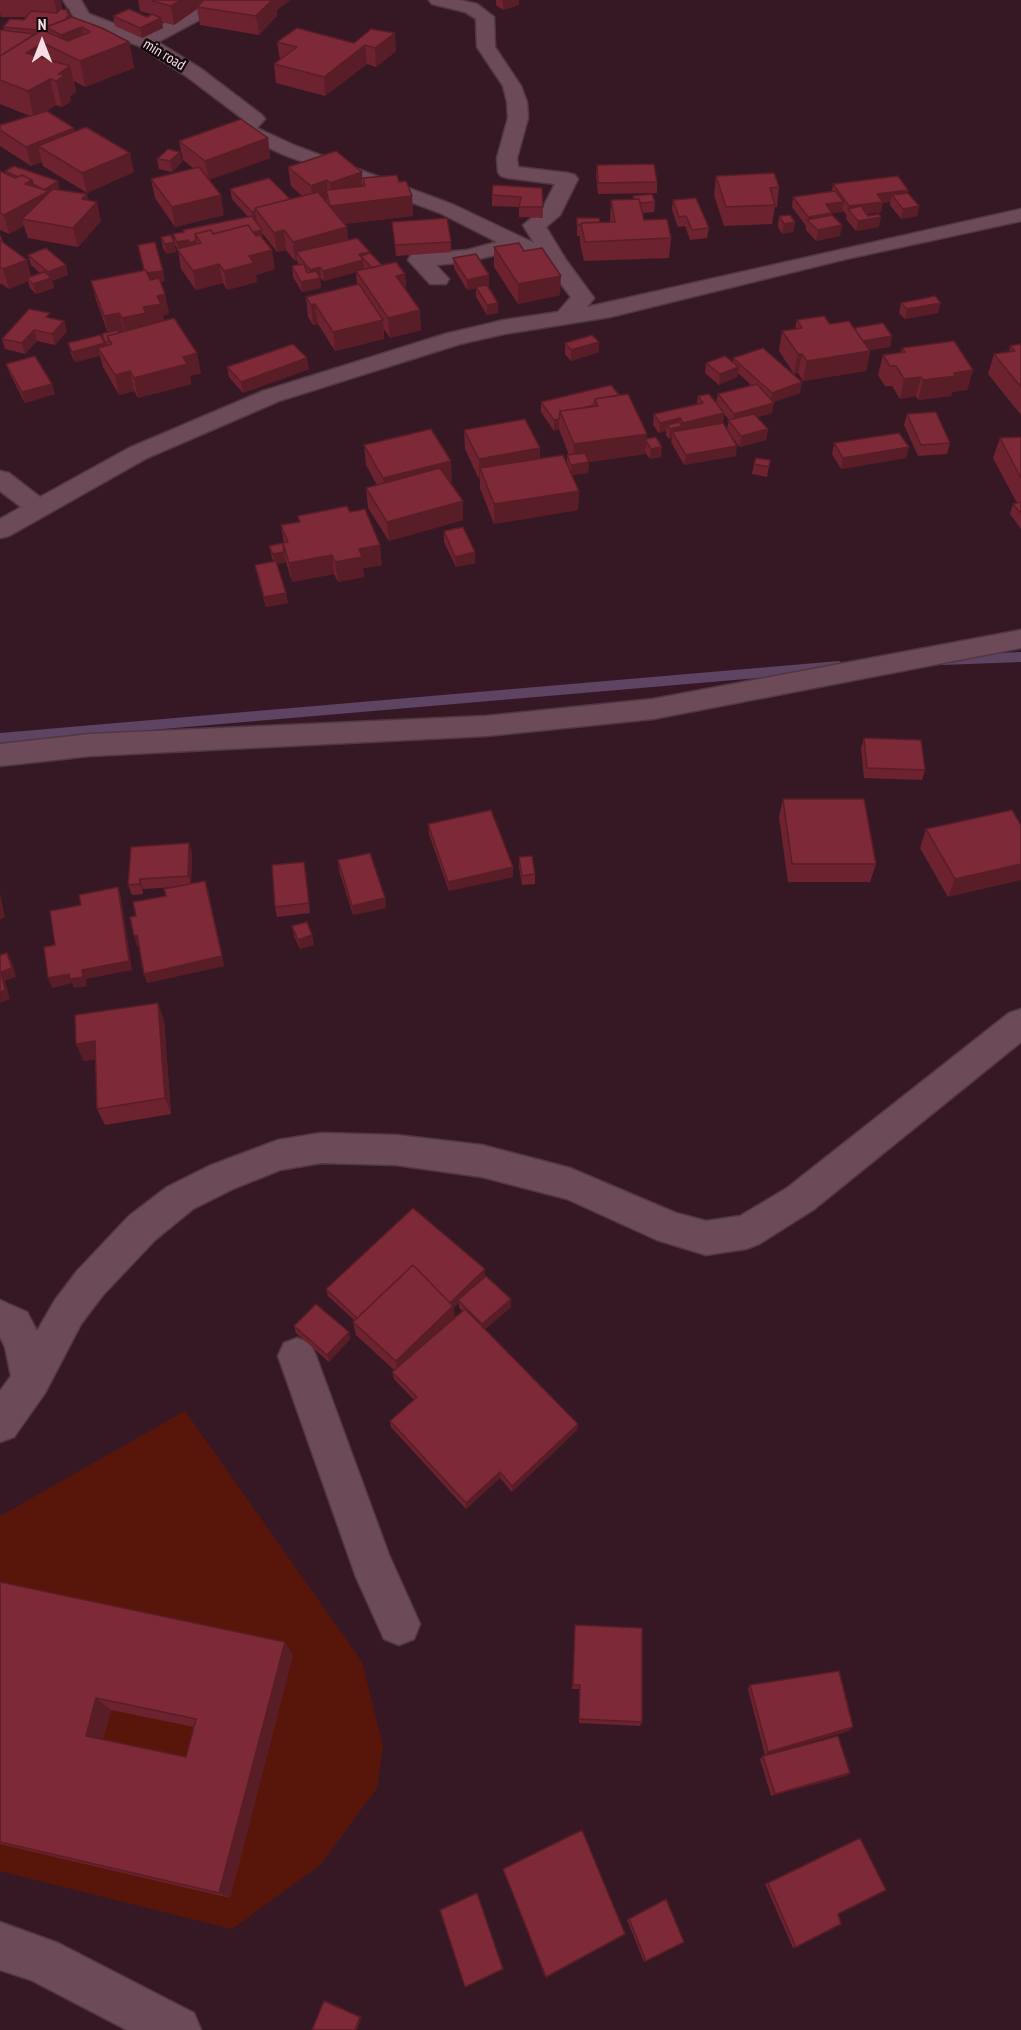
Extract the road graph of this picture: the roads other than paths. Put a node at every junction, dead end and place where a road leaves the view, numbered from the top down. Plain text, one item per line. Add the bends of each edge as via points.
1 (72, 0) edge
2 (216, 0) edge
3 (438, 0) edge
4 (145, 42) junction
5 (1021, 215) edge
6 (517, 243) junction
7 (556, 262) junction
8 (438, 279) dead end
9 (565, 316) junction
10 (0, 479) edge
11 (37, 507) junction
12 (0, 530) edge
13 (1021, 639) edge
14 (0, 755) edge
15 (1021, 1023) edge
16 (0, 1318) edge
17 (297, 1356) dead end
18 (31, 1380) junction
19 (0, 1423) edge
20 (399, 1624) dead end
21 (0, 1946) edge
22 (177, 2030) edge

1 - 4 street, min road via 83,18
2 - 4 street
3 - 7 street via 471,8 485,17 486,47 512,86 517,102 518,118 507,158 508,172 568,179 550,215 534,225
4 - 6 street, min road via 255,119 244,129 289,150 433,202
5 - 9 street via 610,310
6 - 7 street
6 - 8 street via 466,256 419,261
7 - 9 street via 583,298
9 - 11 street via 453,339 271,396 138,453
10 - 11 street
11 - 12 street
13 - 14 street via 641,710 486,726 90,745
15 - 18 street via 800,1199 746,1232 697,1236 570,1184 482,1161 396,1150 321,1148 278,1155 180,1198 142,1228 68,1312
16 - 18 street via 14,1325 24,1345
17 - 20 street via 371,1562
18 - 19 street
21 - 22 street via 41,1960

